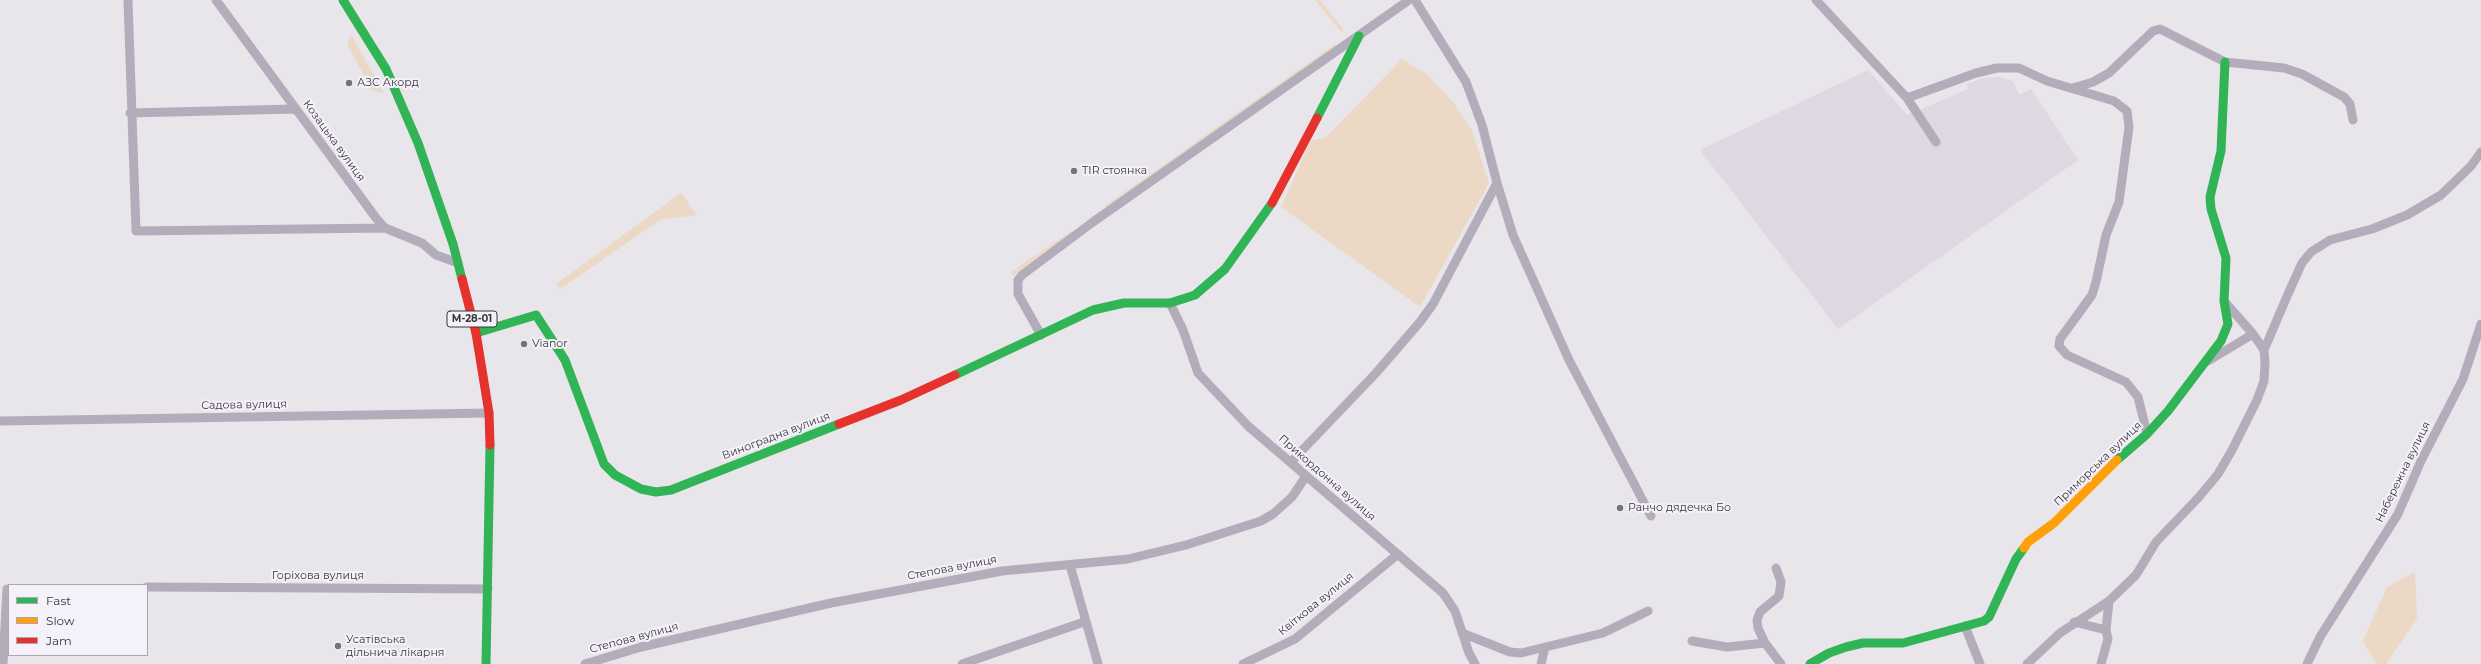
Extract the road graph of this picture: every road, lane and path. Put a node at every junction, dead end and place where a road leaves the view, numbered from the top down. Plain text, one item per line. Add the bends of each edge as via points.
1 (128, 0) edge
2 (216, 0) edge
3 (343, 0) edge
4 (1409, 0) edge
5 (1415, 0) edge
6 (1816, 0) edge
7 (1359, 36) junction
8 (2225, 62) junction
9 (2072, 88) junction
10 (1907, 98) junction
11 (295, 109) junction
12 (130, 113) junction
13 (2353, 120) dead end
14 (1936, 142) dead end
15 (2481, 152) edge
16 (1497, 183) junction
17 (385, 228) junction
18 (458, 263) junction
19 (2224, 301) junction
20 (1170, 303) junction
21 (2481, 324) edge
22 (476, 333) junction
23 (2253, 334) junction
24 (1041, 335) junction
25 (2264, 350) junction
26 (2202, 364) junction
27 (489, 413) junction
28 (0, 420) edge
29 (2147, 434) junction
30 (1291, 462) junction
31 (1306, 476) junction
32 (1652, 516) dead end
33 (1398, 554) junction
34 (1070, 565) junction
35 (1776, 568) dead end
36 (148, 586) edge
37 (5, 588) edge
38 (488, 589) junction
39 (2109, 601) junction
40 (1648, 611) dead end
41 (1084, 622) junction
42 (2074, 622) junction
43 (1965, 626) junction
44 (2106, 630) junction
45 (1462, 633) junction
46 (1692, 641) dead end
47 (1765, 643) junction
48 (1545, 648) junction
49 (3, 664) edge
50 (486, 664) edge
51 (585, 664) edge
52 (962, 664) edge
53 (1098, 664) edge
54 (1243, 664) edge
55 (1475, 664) edge
56 (1541, 664) edge
57 (1781, 664) edge
58 (1810, 664) edge
59 (1980, 664) edge
60 (2027, 664) edge
61 (2101, 664) edge
62 (2307, 664) edge

1 - 12 street
2 - 11 street, Козацька вулиця
3 - 18 main road, М-28-01 via 386,70 418,143
4 - 7 street
5 - 16 street via 1466,82 1482,125
6 - 10 street
7 - 20 main road, Виноградна вулиця via 1267,212 1225,269 1209,285 1195,295
7 - 24 street via 1093,222 1022,275 1018,280 1018,294
8 - 9 street via 2160,29 2153,31 2109,73 2094,82
8 - 13 street via 2273,66 2302,74 2344,97 2350,104
8 - 19 main road, Приморська вулиця via 2221,151 2210,197 2211,210 2226,258
9 - 10 street via 2047,81 2019,68 1997,68
9 - 29 street via 2122,105 2127,111 2129,127 2118,202 2106,235 2092,295 2060,339 2059,346 2067,355 2126,382 2138,397
10 - 14 street
11 - 12 street
11 - 17 street, Козацька вулиця
12 - 17 street via 136,231
15 - 25 street via 2471,166 2441,195 2407,215 2372,229 2330,240 2311,252 2294,282
16 - 30 street via 1433,304 1420,322 1376,373
16 - 32 street via 1514,236 1569,360
17 - 18 street, Козацька вулиця via 422,244 436,255
18 - 22 main road, М-28-01
19 - 23 street
19 - 26 main road, Приморська вулиця via 2228,324 2221,341
20 - 24 main road, Виноградна вулиця via 1106,306
20 - 30 street, Прикордонна вулиця via 1183,330 1198,373 1248,426
21 - 62 street, Набережна вулиця via 2463,378 2421,461 2398,514 2320,637
22 - 24 main road, Виноградна вулиця via 536,315 565,360 604,464 614,475 628,484 656,492 689,483 901,400
22 - 27 main road, М-28-01
23 - 25 street
23 - 26 street
25 - 39 street via 2264,381 2258,400 2218,474 2156,542 2136,575
26 - 29 main road, Приморська вулиця via 2168,411
27 - 28 street, Садова вулиця
27 - 38 main road, М-28-01
29 - 43 main road, Приморська вулиця via 2105,471 2054,523 2028,542 2016,559 1989,618
30 - 31 street, Прикордонна вулиця
31 - 33 street, Прикордонна вулиця
31 - 34 street, Степова вулиця via 1292,497 1261,521 1186,545 1128,559
33 - 45 street, Прикордонна вулиця via 1446,597 1455,611
33 - 54 street, Квіткова вулиця via 1295,639
34 - 41 street
34 - 51 street, Степова вулиця via 1002,571 831,603 641,646
35 - 47 street via 1781,582 1779,596 1760,612 1757,620
36 - 38 street, Горіхова вулиця
37 - 49 street
38 - 50 main road, М-28-01
39 - 42 street
39 - 44 street
40 - 48 street via 1603,633
41 - 52 street
41 - 53 street
42 - 44 street
42 - 60 street
43 - 58 main road via 1903,643 1863,643 1846,647
43 - 59 street
44 - 61 street via 2108,639
45 - 48 street via 1510,652
45 - 55 street, Прикордонна вулиця
46 - 47 street via 1727,647
47 - 57 street
48 - 56 street

